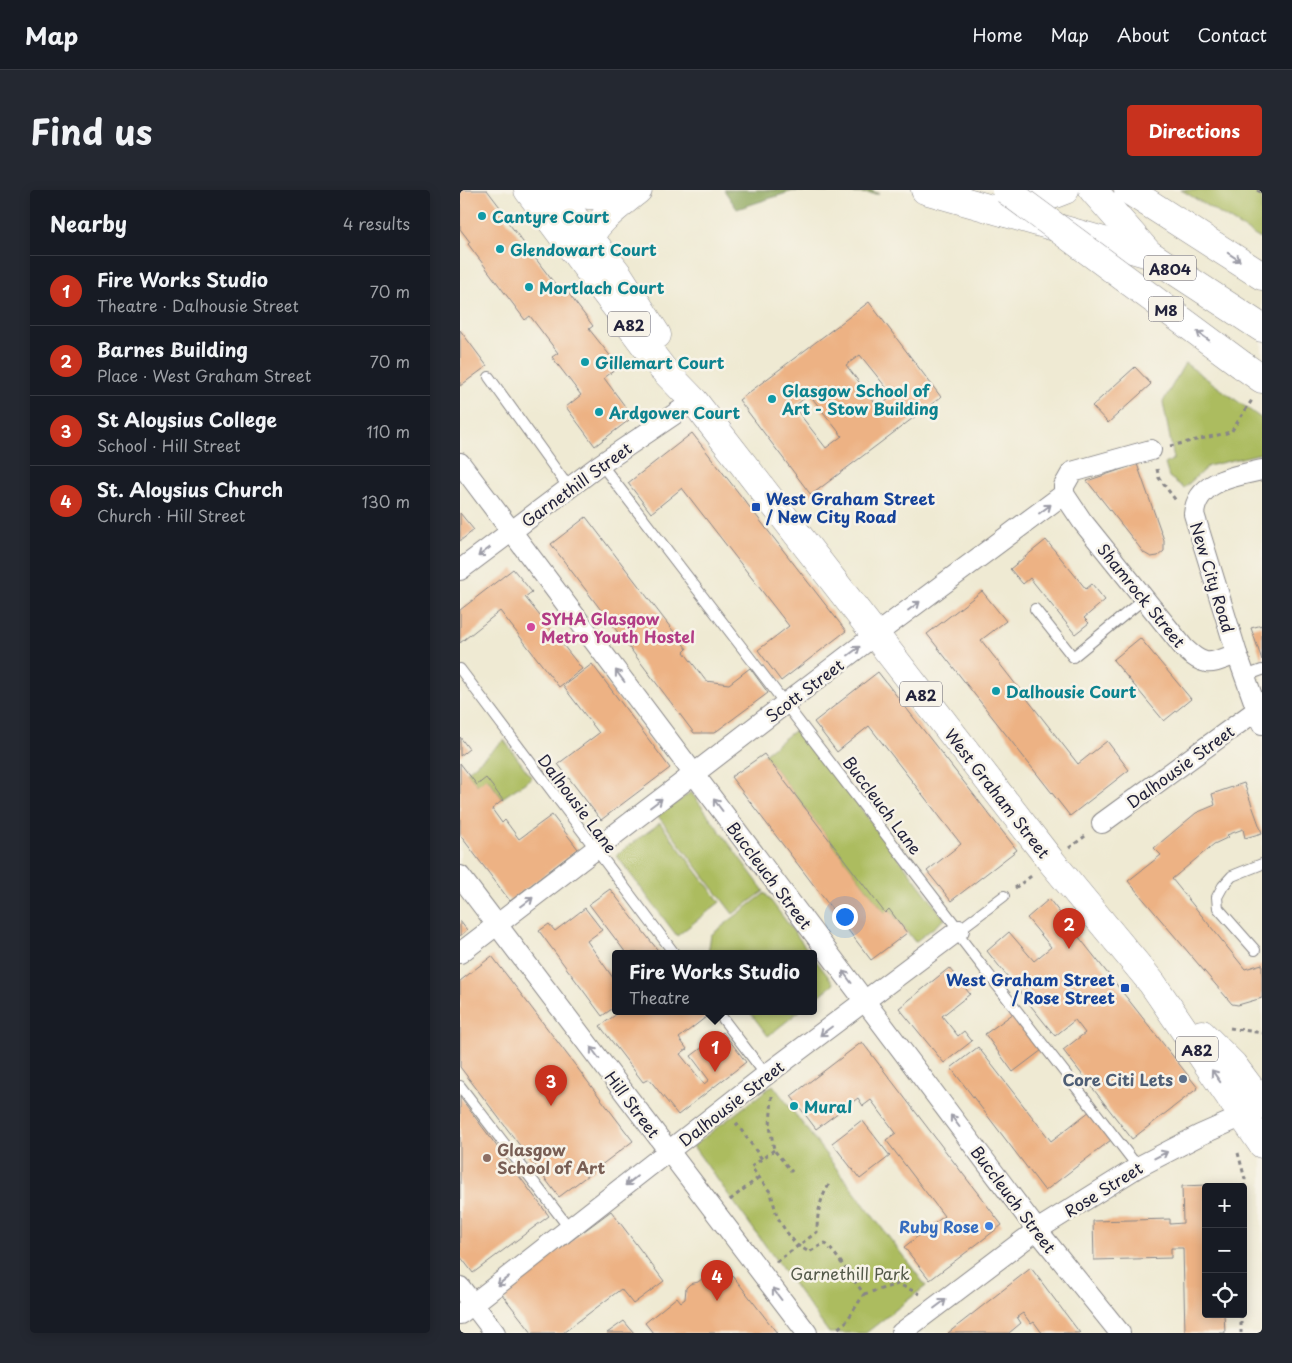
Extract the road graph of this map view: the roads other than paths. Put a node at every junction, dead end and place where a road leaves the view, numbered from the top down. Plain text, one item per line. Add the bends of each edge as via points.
1 (528, 190) edge
2 (553, 190) edge
3 (572, 190) edge
4 (634, 190) edge
5 (638, 190) edge
6 (925, 190) edge
7 (1065, 190) edge
8 (1093, 190) edge
9 (1128, 190) edge
10 (1142, 190) edge
11 (1002, 198) edge
12 (1206, 238) junction
13 (586, 250) junction
14 (1148, 254) junction
15 (1262, 276) edge
16 (1262, 328) edge
17 (489, 377) dead end
18 (1259, 386) edge
19 (694, 401) junction
20 (1151, 450) road end
21 (460, 463) edge
22 (601, 464) junction
23 (1262, 470) edge
24 (569, 488) junction
25 (1064, 494) junction
26 (511, 532) junction
27 (460, 570) edge
28 (1144, 598) junction
29 (1035, 609) dead end
30 (875, 636) junction
31 (1237, 654) junction
32 (460, 669) edge
33 (1254, 673) edge
34 (786, 704) junction
35 (1260, 717) edge
36 (694, 774) junction
37 (1102, 823) dead end
38 (595, 850) junction
39 (1262, 864) edge
40 (460, 876) edge
41 (1004, 896) dead end
42 (497, 924) junction
43 (959, 930) junction
44 (672, 950) edge
45 (1255, 950) dead end
46 (460, 952) edge
47 (1152, 983) junction
48 (865, 1002) junction
49 (720, 1015) edge
50 (1232, 1065) junction
51 (1262, 1075) edge
52 (763, 1077) junction
53 (460, 1086) edge
54 (1249, 1112) edge
55 (1262, 1144) edge
56 (669, 1151) junction
57 (1138, 1167) junction
58 (570, 1229) junction
59 (1036, 1230) junction
60 (460, 1287) edge
61 (466, 1309) edge
62 (495, 1333) edge
63 (807, 1333) edge
64 (901, 1333) edge
65 (1120, 1333) edge

1 - 13 main road, A82 via 544,213
2 - 13 main road, A82
3 - 4 main road via 599,196
5 - 13 main road via 609,213
6 - 11 main road, A804
7 - 11 main road
8 - 14 main road, A804
9 - 12 main road
10 - 12 main road
11 - 14 main road, A804
18 -> 11 main road, M8, bridge via 1090,253
12 -> 15 main road
13 - 19 main road, West Graham Street / A82 via 662,368
14 - 16 main road, A804
17 - 24 lane
19 - 22 street, Garnethill Street
19 - 30 main road, West Graham Street / A82
20 - 25 street via 1072,472 1064,486
21 - 26 street, Buccleuch Street
22 - 24 street, Garnethill Street
22 - 34 lane, Buccleuch Lane
23 - 31 street, New City Road via 1221,480 1201,494 1194,507 1197,529
24 - 26 street, Garnethill Street
25 - 28 street, Shamrock Street
30 -> 25 street, Scott Street
26 -> 27 street, Garnethill Street
36 -> 26 street, Buccleuch Street
28 - 29 lane via 1073,657
28 - 31 street, Shamrock Street via 1196,659 1204,663
34 -> 30 street, Scott Street
30 - 47 main road, West Graham Street / A82 via 1051,861
31 - 33 street, New City Road
32 - 38 lane, Dalhousie Lane
33 - 35 street, New City Road
34 - 36 street, Scott Street
34 - 43 lane, Buccleuch Lane
35 - 37 street, Dalhousie Street
38 -> 36 street, Scott Street
48 -> 36 street, Buccleuch Street
42 -> 38 street, Scott Street
38 - 44 lane, Dalhousie Lane
39 - 45 lane via 1232,876 1217,897 1218,908
40 - 42 street, Hill Street
41 - 43 lane, Dalhousie Street
42 - 46 street, Scott Street
56 -> 42 street, Hill Street
43 - 48 street, Dalhousie Street
43 - 57 lane, Buccleuch Lane via 962,940
47 - 50 main road
54 -> 47 main road, West Graham Street / A82
48 -> 52 street, Dalhousie Street
59 -> 48 street, Buccleuch Street
49 - 52 lane
50 - 51 main road
50 - 54 main road
52 - 56 street, Dalhousie Street
53 - 58 lane
54 - 55 main road, A82
57 -> 54 street, Rose Street
56 -> 58 street, Dalhousie Street
63 -> 56 street, Hill Street
57 - 59 street, Rose Street
58 -> 61 street, Dalhousie Street
64 -> 59 street, Rose Street
59 - 65 street, Buccleuch Street
60 - 61 street
61 - 62 street

